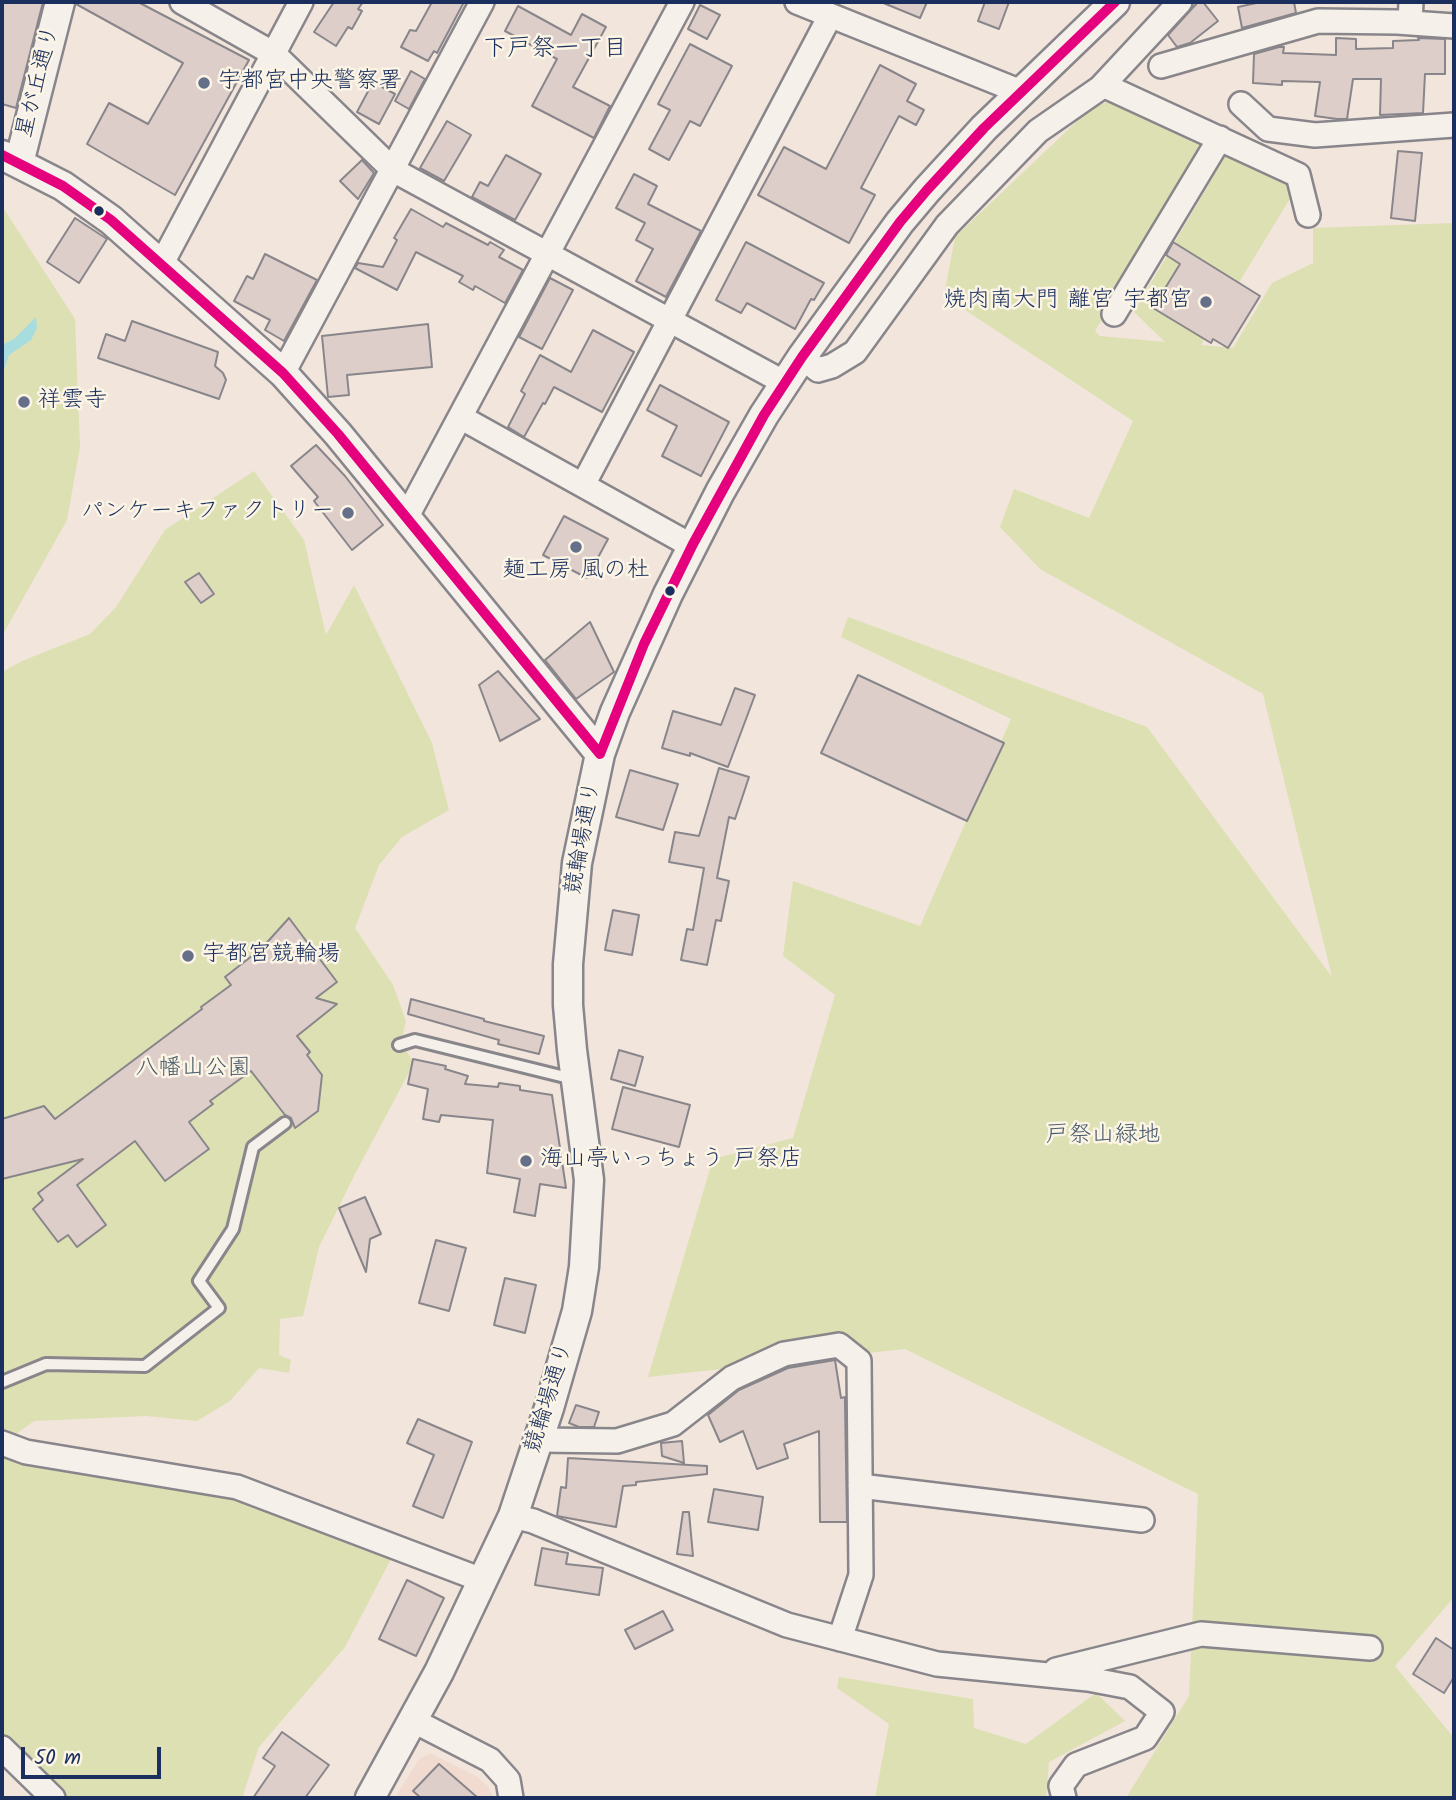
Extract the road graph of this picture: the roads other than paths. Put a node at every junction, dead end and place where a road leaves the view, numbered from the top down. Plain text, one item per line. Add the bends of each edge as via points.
1 (60, 2) edge
2 (182, 2) edge
3 (302, 2) edge
4 (482, 2) edge
5 (682, 2) edge
6 (797, 2) edge
7 (1115, 2) edge
8 (1180, 2) edge
9 (1410, 12) edge
10 (830, 16) junction
11 (1454, 26) edge
12 (274, 54) junction
13 (1161, 66) dead end
14 (1103, 85) junction
15 (1021, 92) junction
16 (1241, 104) dead end
17 (1454, 125) edge
18 (1220, 138) junction
19 (10, 159) edge
20 (393, 170) junction
21 (1308, 215) dead end
22 (549, 253) junction
23 (162, 263) junction
24 (1114, 314) dead end
25 (670, 320) junction
26 (802, 357) junction
27 (283, 373) junction
28 (785, 383) junction
29 (461, 418) junction
30 (583, 485) junction
31 (406, 518) junction
32 (692, 546) junction
33 (600, 754) junction
34 (399, 1045) dead end
35 (576, 1080) junction
36 (285, 1123) dead end
37 (2, 1382) edge
38 (539, 1440) junction
39 (2, 1443) edge
40 (860, 1486) junction
41 (513, 1516) junction
42 (1142, 1520) dead end
43 (482, 1580) junction
44 (841, 1639) junction
45 (1370, 1648) dead end
46 (1035, 1675) junction
47 (414, 1721) junction
48 (2, 1748) edge
49 (52, 1798) edge
50 (370, 1798) edge
51 (511, 1798) edge
52 (1064, 1798) edge

1 - 19 street, 星が丘通り
2 - 12 street
3 - 12 street
4 - 20 street
5 - 22 street
6 - 10 street
7 - 15 street, 競輪場通り
8 - 14 street
9 - 11 street
9 - 13 street via 1318,22
10 - 15 street
10 - 25 street
12 - 20 street
12 - 23 street
14 - 18 street
14 - 26 street via 1038,131 947,225 855,352 818,370
15 - 26 street, 競輪場通り via 900,222
16 - 17 street via 1268,128 1314,135
18 - 21 street via 1298,175
18 - 24 street
19 - 23 street via 86,201
20 - 22 street
20 - 27 street
22 - 25 street
22 - 29 street
23 - 27 street
25 - 28 street
25 - 30 street
26 - 28 street, 競輪場通り
27 - 31 street
28 - 32 street, 競輪場通り
29 - 30 street
29 - 31 street
30 - 32 street
31 - 33 street
32 - 33 street, 競輪場通り via 644,644
33 - 35 street, 競輪場通り via 578,863 568,964
34 - 35 lane via 415,1040
35 - 38 street, 競輪場通り via 589,1180 584,1267 570,1336
36 - 37 lane via 253,1147 233,1229 199,1281 219,1308 145,1366 46,1364
38 - 40 street via 617,1441 673,1424 732,1378 784,1354 839,1345 859,1361
38 - 41 street, 競輪場通り
39 - 43 street via 26,1452 237,1487
40 - 42 street
40 - 44 street via 861,1575
41 - 43 street, 競輪場通り
41 - 44 street via 787,1625
43 - 47 street, 競輪場通り
44 - 46 street via 937,1664
45 - 46 street via 1201,1634
46 - 52 street via 1130,1687 1162,1712 1145,1738 1076,1765 1061,1786
47 - 50 street, 競輪場通り
47 - 51 street via 490,1760 508,1780
48 - 49 street

